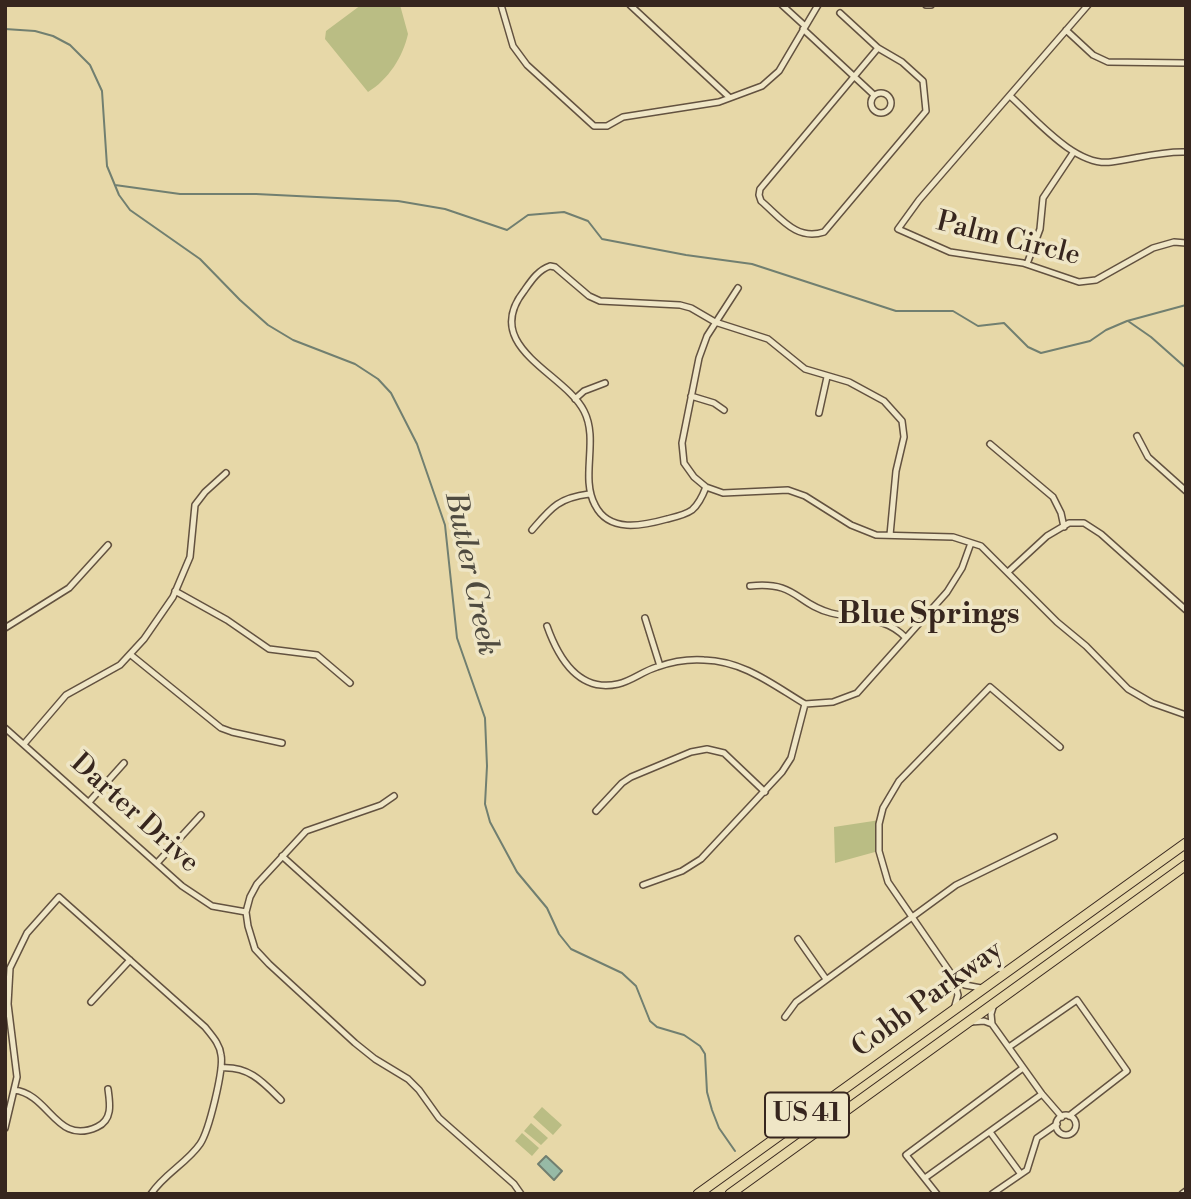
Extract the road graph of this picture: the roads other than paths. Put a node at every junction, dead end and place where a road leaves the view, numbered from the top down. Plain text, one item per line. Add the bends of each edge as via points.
1 (501, 5) edge
2 (630, 5) edge
3 (782, 5) edge
4 (818, 5) edge
5 (1087, 5) edge
6 (840, 13) dead end
7 (804, 27) junction
8 (1066, 30) junction
9 (878, 48) junction
10 (1186, 63) edge
11 (854, 77) junction
12 (874, 95) dead end
13 (1010, 96) junction
14 (729, 97) junction
15 (1186, 152) edge
16 (1073, 153) junction
17 (1186, 243) edge
18 (1027, 264) junction
19 (738, 288) dead end
20 (715, 323) junction
21 (827, 377) junction
22 (604, 383) dead end
23 (691, 396) junction
24 (575, 399) junction
25 (724, 410) dead end
26 (819, 413) dead end
27 (1137, 436) dead end
28 (990, 443) dead end
29 (226, 473) dead end
30 (706, 487) junction
31 (1186, 491) edge
32 (589, 494) junction
33 (1064, 527) junction
34 (532, 530) dead end
35 (890, 535) junction
36 (971, 543) junction
37 (108, 545) dead end
38 (1008, 572) junction
39 (750, 586) dead end
40 (175, 591) junction
41 (1186, 610) edge
42 (645, 618) dead end
43 (547, 626) dead end
44 (5, 628) edge
45 (906, 638) junction
46 (131, 655) junction
47 (660, 666) junction
48 (349, 683) dead end
49 (805, 704) junction
50 (1186, 715) edge
51 (5, 728) edge
52 (282, 743) dead end
53 (24, 744) junction
54 (1060, 747) dead end
55 (124, 763) dead end
56 (765, 792) junction
57 (394, 796) dead end
58 (89, 802) junction
59 (596, 811) dead end
60 (201, 815) dead end
61 (1054, 837) dead end
62 (1186, 843) edge
63 (282, 856) junction
64 (157, 863) junction
65 (1183, 865) edge
66 (643, 885) dead end
67 (246, 912) junction
68 (912, 917) junction
69 (798, 939) dead end
70 (130, 960) junction
71 (952, 975) junction
72 (826, 979) junction
73 (422, 982) dead end
74 (984, 988) junction
75 (91, 1002) dead end
76 (995, 1003) junction
77 (954, 1010) junction
78 (785, 1017) dead end
79 (966, 1023) junction
80 (992, 1024) junction
81 (1009, 1047) junction
82 (221, 1068) junction
83 (1023, 1068) junction
84 (108, 1088) dead end
85 (14, 1090) junction
86 (1042, 1094) junction
87 (281, 1100) dead end
88 (1069, 1116) junction
89 (1062, 1117) junction
90 (1057, 1124) junction
91 (5, 1128) edge
92 (990, 1132) junction
93 (1020, 1173) junction
94 (925, 1178) junction
95 (151, 1194) edge
96 (521, 1194) edge
97 (698, 1194) edge
98 (730, 1194) edge
99 (936, 1194) edge
100 (992, 1194) edge

1 - 14 street via 513,46 527,65 594,126
2 - 14 street
3 - 7 street
4 - 7 street
5 - 8 street
6 - 9 street
7 - 11 street
7 - 14 street via 779,71 762,86
8 - 10 street via 1093,55 1108,62
8 - 13 street
9 - 11 street
9 - 11 street via 923,81 924,116 824,232 803,235 761,201 760,190
11 - 12 street
13 - 16 street
13 - 18 street, Palm Circle via 898,229 950,252
15 - 16 street via 1111,162
16 - 18 street via 1043,198 1040,229
17 - 18 street, Palm Circle via 1153,248 1086,282
19 - 20 street
20 - 21 street via 768,339 805,369
20 - 23 street via 699,358
20 - 24 street via 680,304 600,301 555,267 546,267 518,298 514,335 527,355
21 - 26 street
21 - 35 street via 849,382 884,401 902,421 904,437
22 - 24 street
23 - 25 street
23 - 30 street via 682,453 689,472
24 - 32 street via 588,422
27 - 31 street via 1148,457
28 - 33 street via 1053,497
29 - 40 street via 195,505 190,556
30 - 32 street via 687,512 632,526 604,517
30 - 35 street via 730,493 788,490 852,525
32 - 34 street via 556,504
33 - 38 street via 1047,536
33 - 41 street via 1084,523 1101,534
35 - 36 street via 953,537
36 - 38 street via 981,546
36 - 45 street via 947,592
37 - 44 street via 69,588
38 - 50 street via 1128,690
39 - 45 street via 776,585 828,612 888,623
40 - 46 street
40 - 48 street via 269,649 317,655
42 - 47 street
43 - 47 street via 559,656 584,680 616,685
45 - 49 street via 857,693 834,702
46 - 52 street via 221,728
46 - 53 street via 66,695
47 - 49 street via 681,661 723,662 758,674
49 - 56 street via 791,758
51 - 53 street, Darter Drive
53 - 58 street, Darter Drive
54 - 68 street via 990,687 898,781 883,808 877,842 888,882
55 - 58 street
56 - 59 street via 724,753 708,749 631,777
56 - 66 street via 701,859
57 - 63 street via 381,805 306,831
58 - 64 street, Darter Drive
60 - 64 street
61 - 68 street via 964,880
62 - 74 main road, Cobb Parkway / US 41
63 - 67 street via 257,884
63 - 73 street
64 - 67 street, Darter Drive via 212,906
65 - 76 main road, Cobb Parkway / US 41
67 - 96 street via 255,949 269,964 355,1044 408,1079 439,1118
68 - 71 street
68 - 72 street
69 - 72 street
70 - 75 street
70 - 82 street via 205,1027 217,1042
70 - 85 street via 60,897 42,914 10,968
71 - 74 street via 965,985
71 - 77 street via 958,995
72 - 78 street via 796,1002
74 - 77 main road, Cobb Parkway / US 41
76 - 79 main road, Cobb Parkway / US 41
76 - 80 street
77 - 97 main road, Cobb Parkway / US 41
79 - 80 street
79 - 98 main road, Cobb Parkway / US 41
80 - 81 street
81 - 83 street
81 - 88 street via 1077,1000 1126,1070
82 - 87 street via 250,1073
82 - 95 street via 210,1121 200,1143
83 - 86 street
83 - 94 street via 906,1154
84 - 85 street via 110,1114 103,1125 76,1132 66,1129 26,1091
85 - 91 street
86 - 89 street
86 - 92 street
88 - 89 street
88 - 90 street via 1076,1124 1072,1134 1061,1133
89 - 90 street
90 - 93 street via 1037,1138 1027,1170
92 - 93 street
92 - 94 street
93 - 100 street
94 - 99 street

